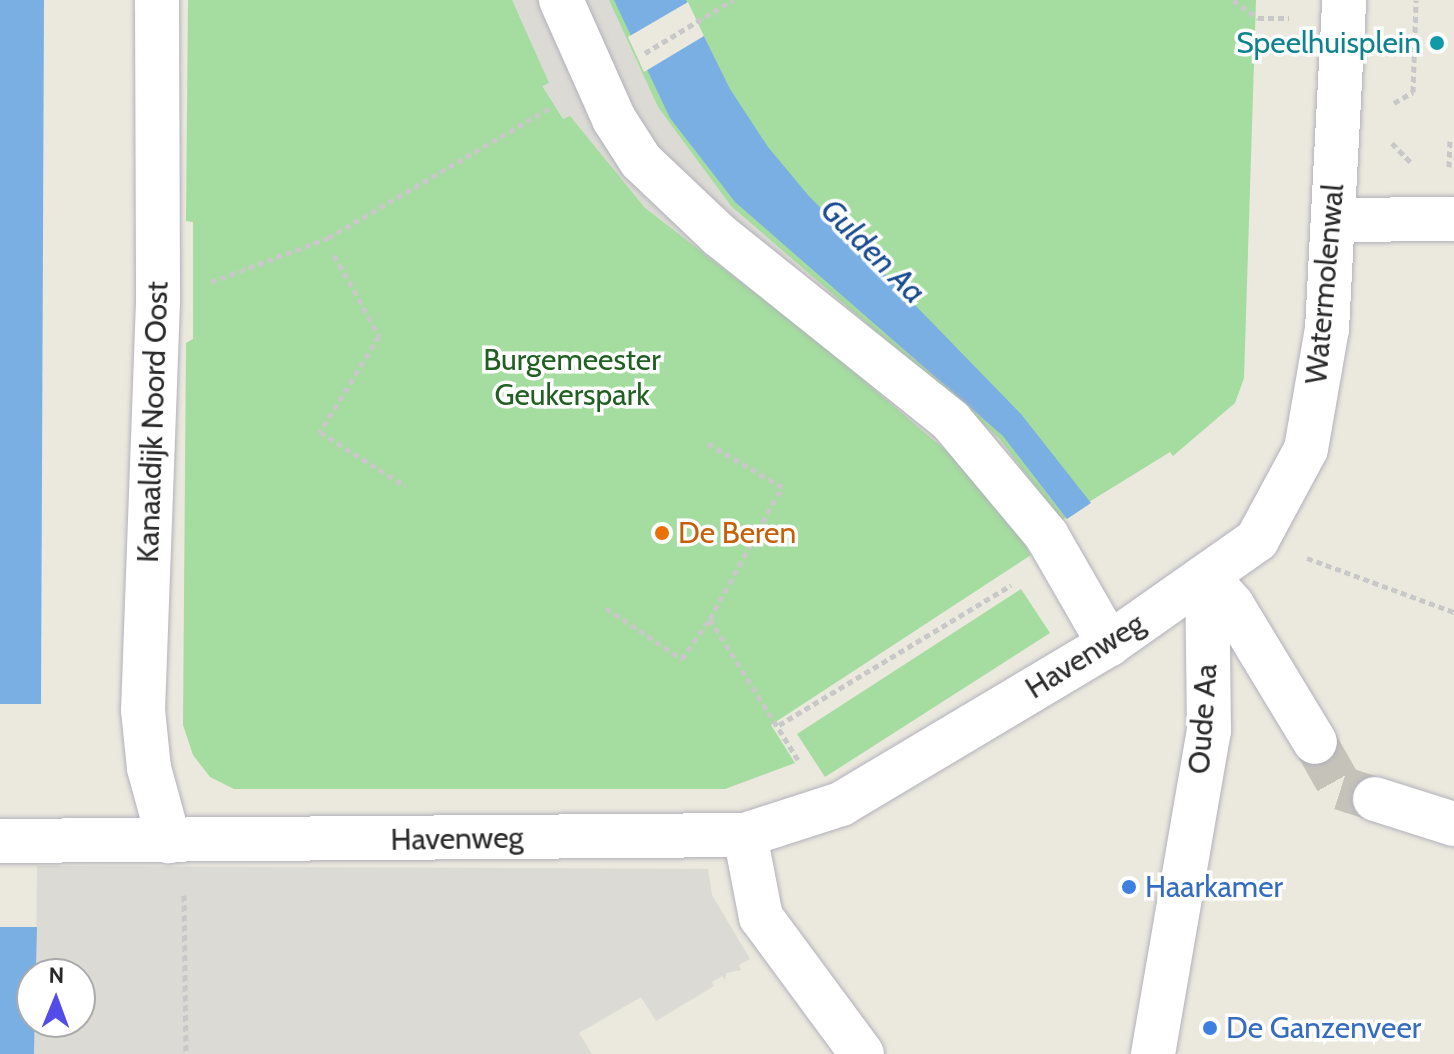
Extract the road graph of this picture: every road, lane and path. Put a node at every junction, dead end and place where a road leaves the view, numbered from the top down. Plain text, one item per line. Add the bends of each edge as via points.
1 (157, 0) edge
2 (561, 0) edge
3 (733, 0) edge
4 (1344, 0) edge
5 (1416, 0) edge
6 (614, 69) junction
7 (1391, 112) dead end
8 (1389, 133) dead end
9 (1452, 142) edge
10 (1418, 168) dead end
11 (1441, 168) dead end
12 (1454, 219) edge
13 (1334, 220) junction
14 (334, 255) dead end
15 (158, 302) junction
16 (707, 443) dead end
17 (405, 486) dead end
18 (1257, 540) junction
19 (1059, 556) junction
20 (1207, 577) junction
21 (606, 608) dead end
22 (1454, 612) edge
23 (710, 619) junction
24 (1109, 644) junction
25 (779, 725) junction
26 (1315, 742) tunnel mouth
27 (1375, 799) tunnel mouth
28 (823, 810) junction
29 (1454, 824) edge
30 (745, 835) junction
31 (0, 841) edge
32 (169, 841) junction
33 (186, 1054) edge
34 (862, 1054) edge
35 (1153, 1054) edge

1 - 15 street, Kanaaldijk Noord Oost
2 - 6 street
3 - 6 path
4 - 13 street, Watermolenwal
5 - 7 path via 1413,92 1394,101
6 - 15 path via 328,238
6 - 19 street via 614,119 668,191 951,421 997,470
8 - 10 path via 1401,157
9 - 11 path via 1449,167
12 - 13 street
13 - 18 street, Watermolenwal via 1327,329 1306,449
14 - 17 path via 379,336 320,432
15 - 32 street, Kanaaldijk Noord Oost via 143,710 149,768
16 - 23 path via 782,487
18 - 20 street, Watermolenwal
18 - 22 path
19 - 24 street
19 - 25 path
20 - 24 street, Havenweg
20 - 26 street, Oude Aa via 1232,605
20 - 35 street, Oude Aa via 1209,731
21 - 23 path via 682,659
23 - 25 path
24 - 28 street, Havenweg
25 - 28 path
27 - 29 street
28 - 30 street, Havenweg
30 - 32 street, Havenweg
30 - 34 street via 761,917
31 - 32 street, Havenweg
32 - 33 path via 182,867

